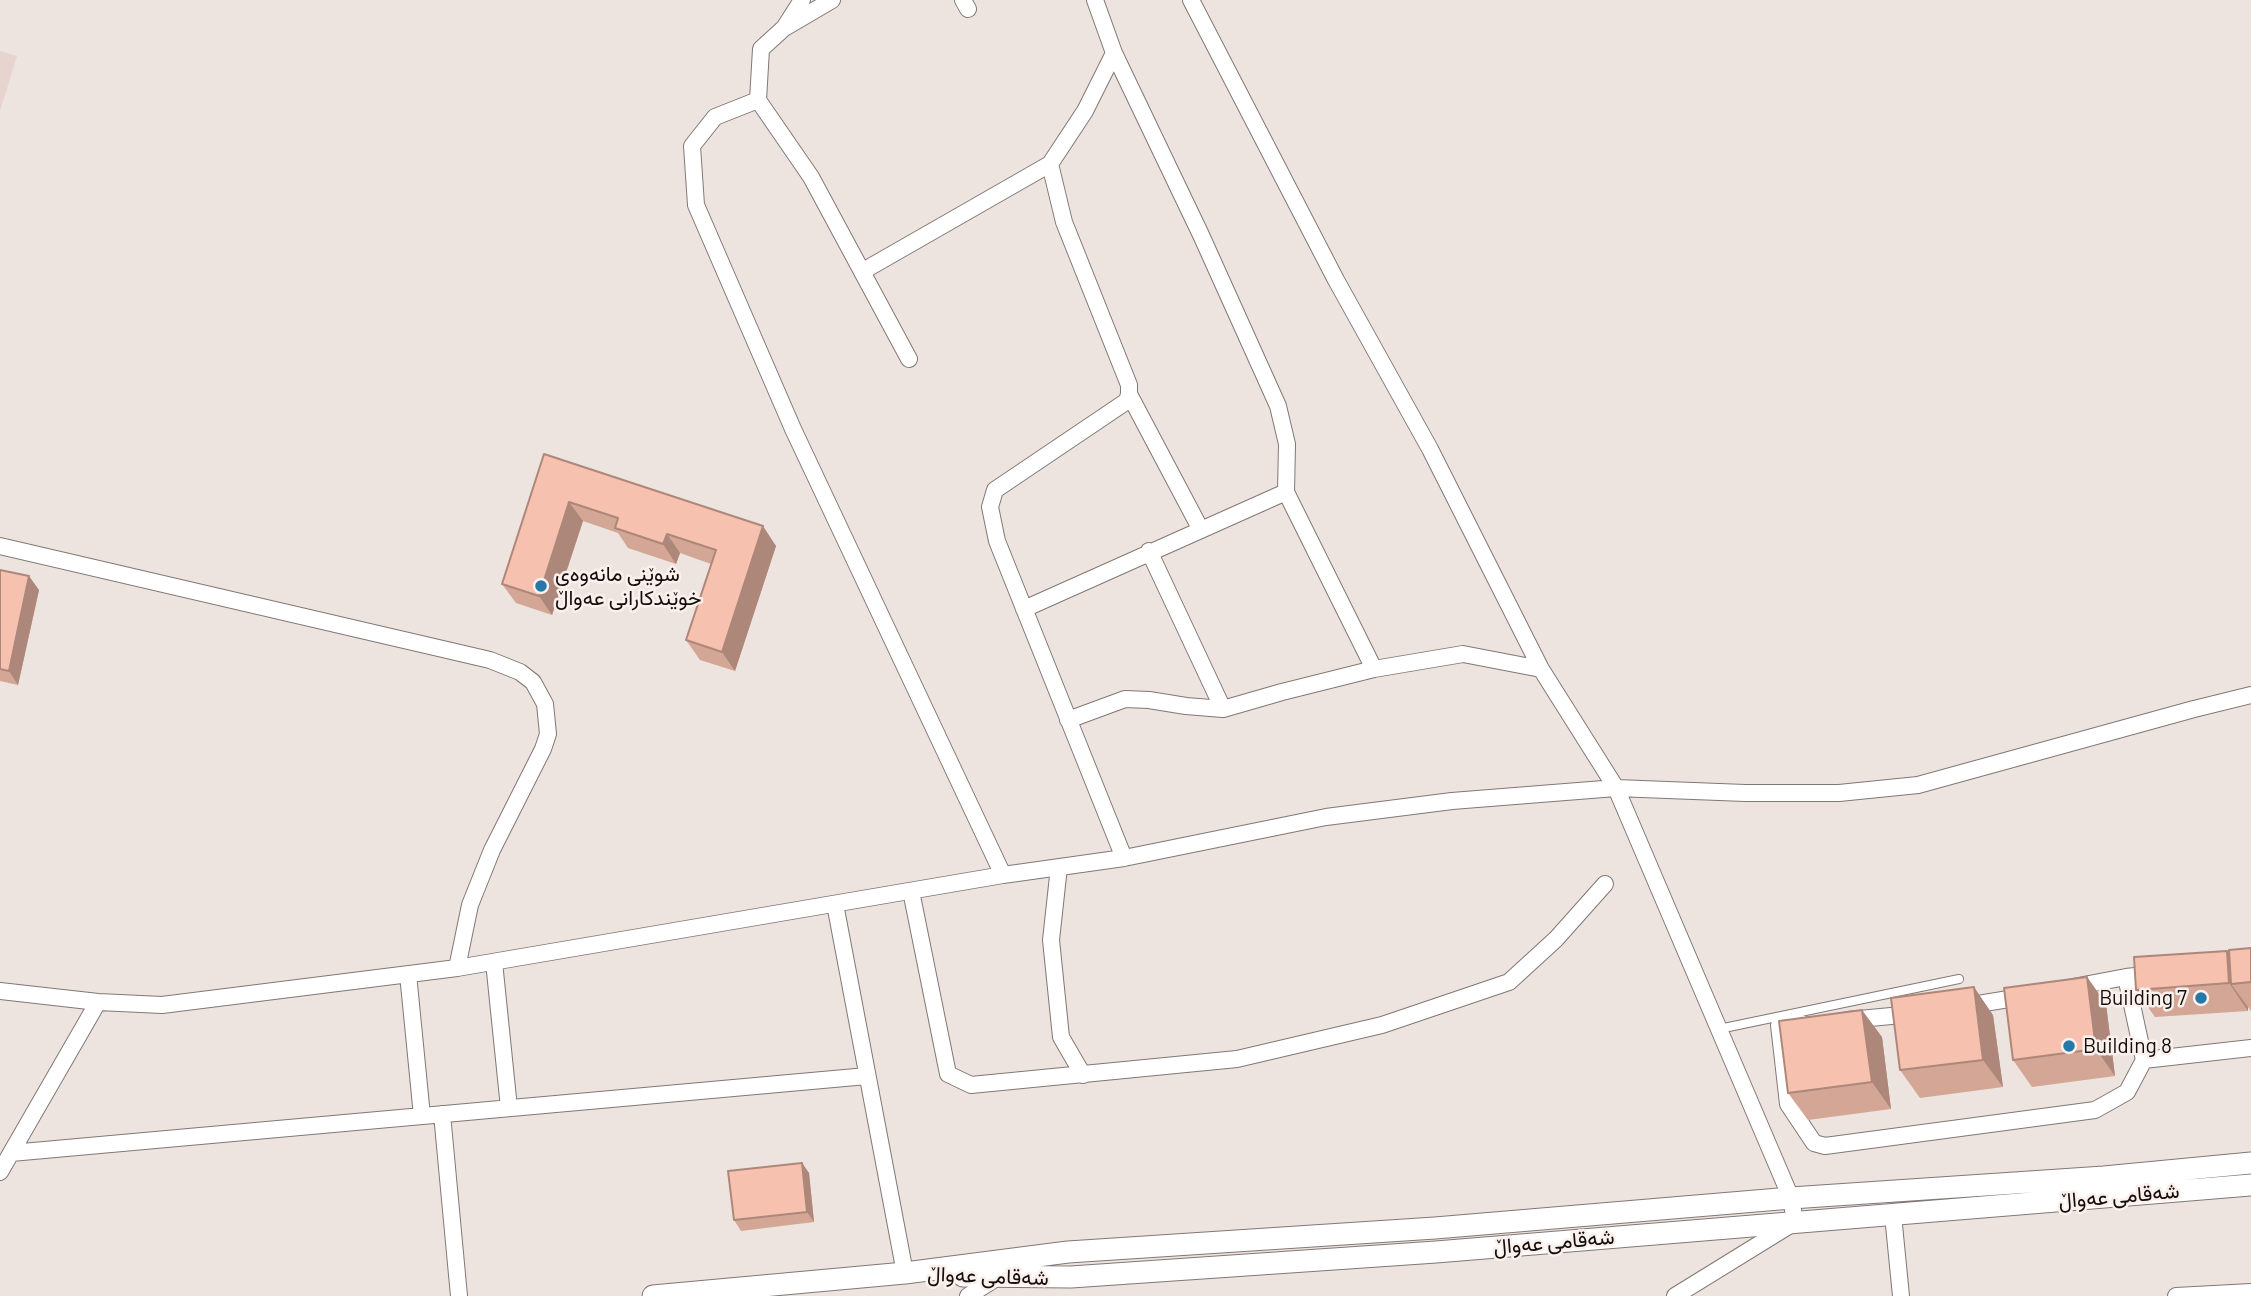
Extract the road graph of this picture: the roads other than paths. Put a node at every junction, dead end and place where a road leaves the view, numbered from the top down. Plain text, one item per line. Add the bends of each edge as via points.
1 (802, 0) edge
2 (832, 0) edge
3 (1095, 0) edge
4 (1191, 0) edge
5 (784, 28) junction
6 (1114, 53) junction
7 (758, 100) junction
8 (1050, 164) junction
9 (863, 271) junction
10 (909, 359) dead end
11 (1129, 394) junction
12 (1286, 492) junction
13 (1201, 530) junction
14 (0, 546) edge
15 (1149, 551) junction
16 (1024, 608) junction
17 (1374, 669) junction
18 (1541, 669) junction
19 (2251, 695) edge
20 (1223, 709) junction
21 (1068, 720) junction
22 (1616, 788) junction
23 (1124, 858) junction
24 (1059, 867) junction
25 (1003, 875) junction
26 (1605, 884) dead end
27 (911, 891) junction
28 (835, 904) junction
29 (494, 961) junction
30 (457, 968) junction
31 (2168, 973) edge
32 (408, 974) junction
33 (2126, 977) junction
34 (1959, 979) dead end
35 (2063, 989) edge
36 (0, 991) edge
37 (2038, 993) edge
38 (98, 1002) junction
39 (1949, 1009) edge
40 (1923, 1013) edge
41 (1719, 1029) junction
42 (2251, 1048) edge
43 (2144, 1060) junction
44 (1083, 1075) junction
45 (867, 1076) junction
46 (509, 1108) junction
47 (442, 1114) junction
48 (422, 1116) junction
49 (11, 1153) junction
50 (2251, 1163) edge
51 (0, 1172) edge
52 (2251, 1185) edge
53 (1791, 1198) junction
54 (1893, 1215) junction
55 (1795, 1222) junction
56 (905, 1273) junction
57 (998, 1277) junction
58 (2251, 1292) edge
59 (459, 1296) edge
60 (653, 1296) edge
61 (968, 1296) edge
62 (1675, 1296) edge
63 (1901, 1296) edge
64 (2176, 1296) edge

1 - 5 street
2 - 5 street
3 - 6 street
4 - 18 street via 1341,291 1430,449
5 - 7 street via 761,49
6 - 8 street via 1085,111
6 - 12 street via 1278,406 1287,444
7 - 9 street via 811,177
7 - 25 street via 715,117 692,146 696,205 793,429
8 - 9 street
8 - 11 street via 1064,222
9 - 10 street
11 - 13 street
11 - 16 street via 1127,401 995,490 990,507 997,541
12 - 13 street
12 - 17 street
13 - 15 street
14 - 30 street via 490,660 533,682 545,704 548,734 470,905
15 - 16 street
15 - 20 street
16 - 21 street
17 - 18 street via 1463,654
17 - 20 street
18 - 22 street
19 - 22 street via 1918,785 1839,793
20 - 21 street via 1125,699
21 - 23 street
22 - 23 street via 1326,817
22 - 41 street
23 - 24 street
24 - 25 street
24 - 44 street via 1051,940 1061,1037
25 - 27 street
26 - 44 street via 1556,939 1508,982 1382,1025 1237,1059
27 - 28 street
27 - 44 street via 948,1074 971,1085
28 - 29 street
28 - 45 street
29 - 30 street
29 - 46 street
30 - 32 street
31 - 33 street
32 - 38 street via 162,1005
32 - 48 street
33 - 35 street
33 - 43 street
34 - 41 lane
36 - 38 street
37 - 39 street
38 - 49 street
40 - 43 street via 1779,1025 1788,1104 1814,1143 1825,1146 2095,1110 2127,1093
41 - 53 street
42 - 43 street
45 - 46 street
45 - 56 street
46 - 47 street
47 - 48 street
47 - 59 street
48 - 49 street
49 - 51 street
50 - 53 main road, شەقامی عەواڵ
52 - 54 main road, شەقامی عەواڵ
53 - 55 street
53 - 56 main road, شەقامی عەواڵ via 1068,1252
54 - 55 main road, شەقامی عەواڵ
54 - 63 street
55 - 57 main road, شەقامی عەواڵ via 1071,1278
55 - 62 street
56 - 57 main road, شەقامی عەواڵ
56 - 60 main road
57 - 61 street
58 - 64 street

